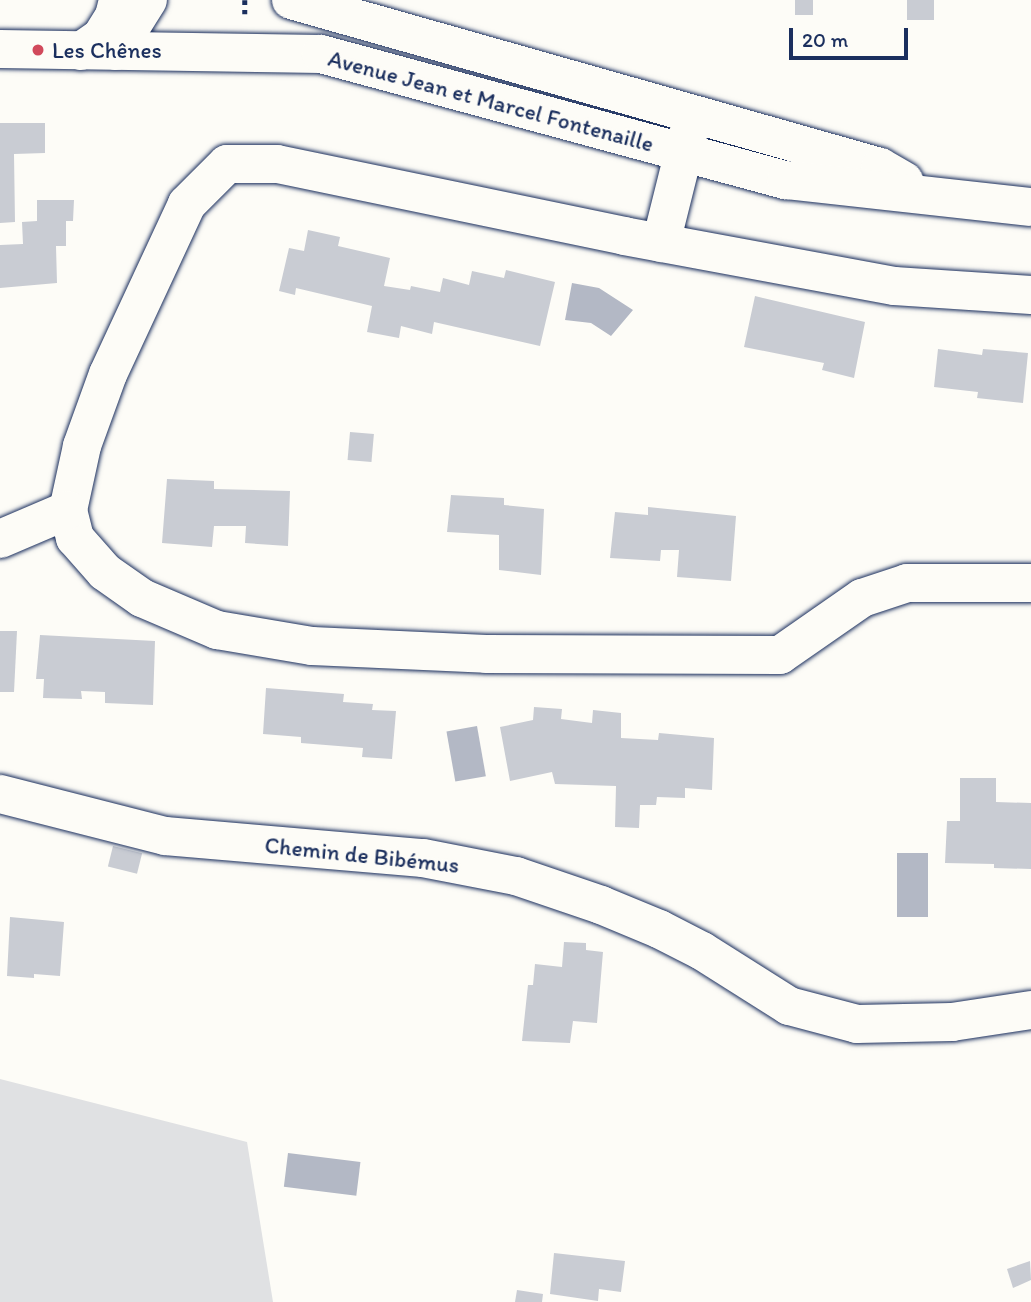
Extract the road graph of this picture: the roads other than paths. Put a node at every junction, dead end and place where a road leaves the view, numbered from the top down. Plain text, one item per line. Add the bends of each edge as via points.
1 (118, 0) edge
2 (148, 0) edge
3 (291, 0) edge
4 (0, 48) edge
5 (98, 52) junction
6 (693, 114) junction
7 (683, 152) junction
8 (934, 197) junction
9 (1031, 207) edge
10 (661, 243) junction
11 (1031, 295) edge
12 (68, 510) junction
13 (0, 539) edge
14 (1031, 583) edge
15 (0, 794) edge
16 (1031, 1010) edge

1 - 5 street
2 - 5 street
3 - 6 street, Avenue Jean et Marcel Fontenaille
4 - 5 street, Avenue Jean et Marcel Fontenaille
5 - 7 street, Avenue Jean et Marcel Fontenaille via 321,54
6 - 7 street
6 - 8 street, Avenue Jean et Marcel Fontenaille via 880,167
7 - 8 street, Avenue Jean et Marcel Fontenaille via 786,180
7 - 10 street
8 - 9 street, Avenue Jean et Marcel Fontenaille
10 - 11 street via 894,286
10 - 12 street via 276,164 227,164 187,204 108,374 82,446
12 - 13 street
12 - 14 street via 75,538 105,572 142,598 217,630 312,646 486,654 780,655 862,598 907,583
15 - 16 street, Chemin de Bibémus via 165,836 423,858 516,876 659,929 789,1006 857,1024 953,1022

